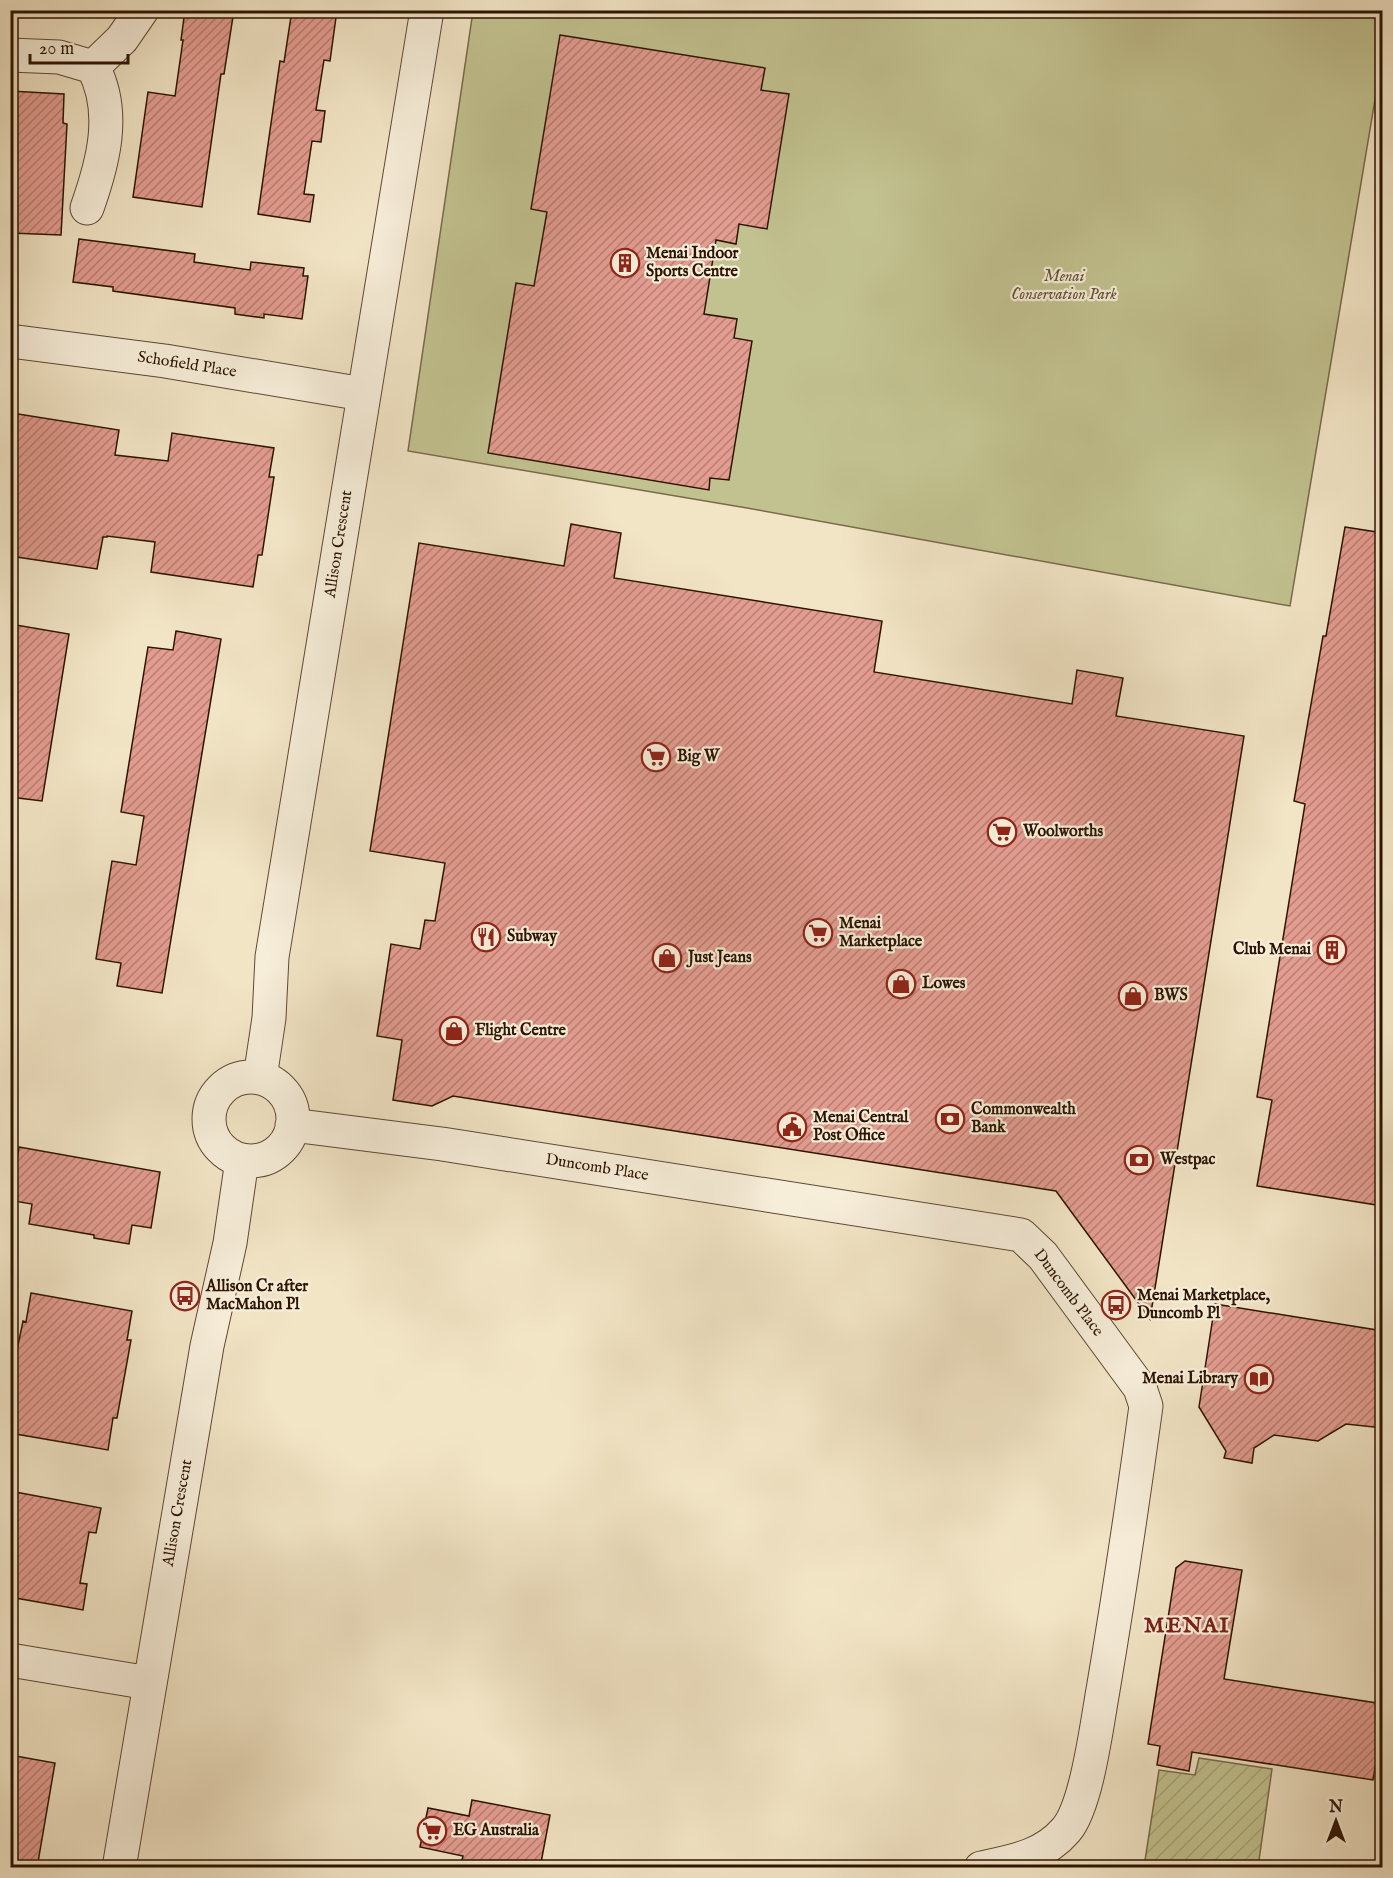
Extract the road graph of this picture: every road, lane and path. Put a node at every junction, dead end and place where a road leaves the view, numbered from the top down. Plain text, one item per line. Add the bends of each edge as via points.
1 (142, 10) edge
2 (427, 10) edge
3 (10, 55) edge
4 (93, 67) junction
5 (87, 208) dead end
6 (10, 341) edge
7 (363, 394) junction
8 (260, 1078) junction
9 (292, 1125) junction
10 (242, 1160) junction
11 (10, 1660) edge
12 (149, 1683) junction
13 (118, 1868) edge
14 (981, 1868) edge

1 - 4 street via 122,39
2 - 7 street, Allison Crescent
3 - 4 street via 59,57
4 - 5 street via 104,93 106,121 104,151
6 - 7 street, Schofield Place via 165,361
7 - 8 street, Allison Crescent via 272,957 269,1018
8 - 9 street via 283,1091 290,1103
8 - 10 street via 234,1080 222,1088 209,1111 213,1139 222,1150
9 - 10 street via 286,1142 276,1153 263,1159
9 - 14 street, Duncomb Place via 442,1143 1021,1235 1043,1256 1140,1388 1146,1406 1125,1557 1080,1804 1068,1828 1048,1848
10 - 12 street, Allison Crescent
11 - 12 street
12 - 13 street, Allison Crescent

